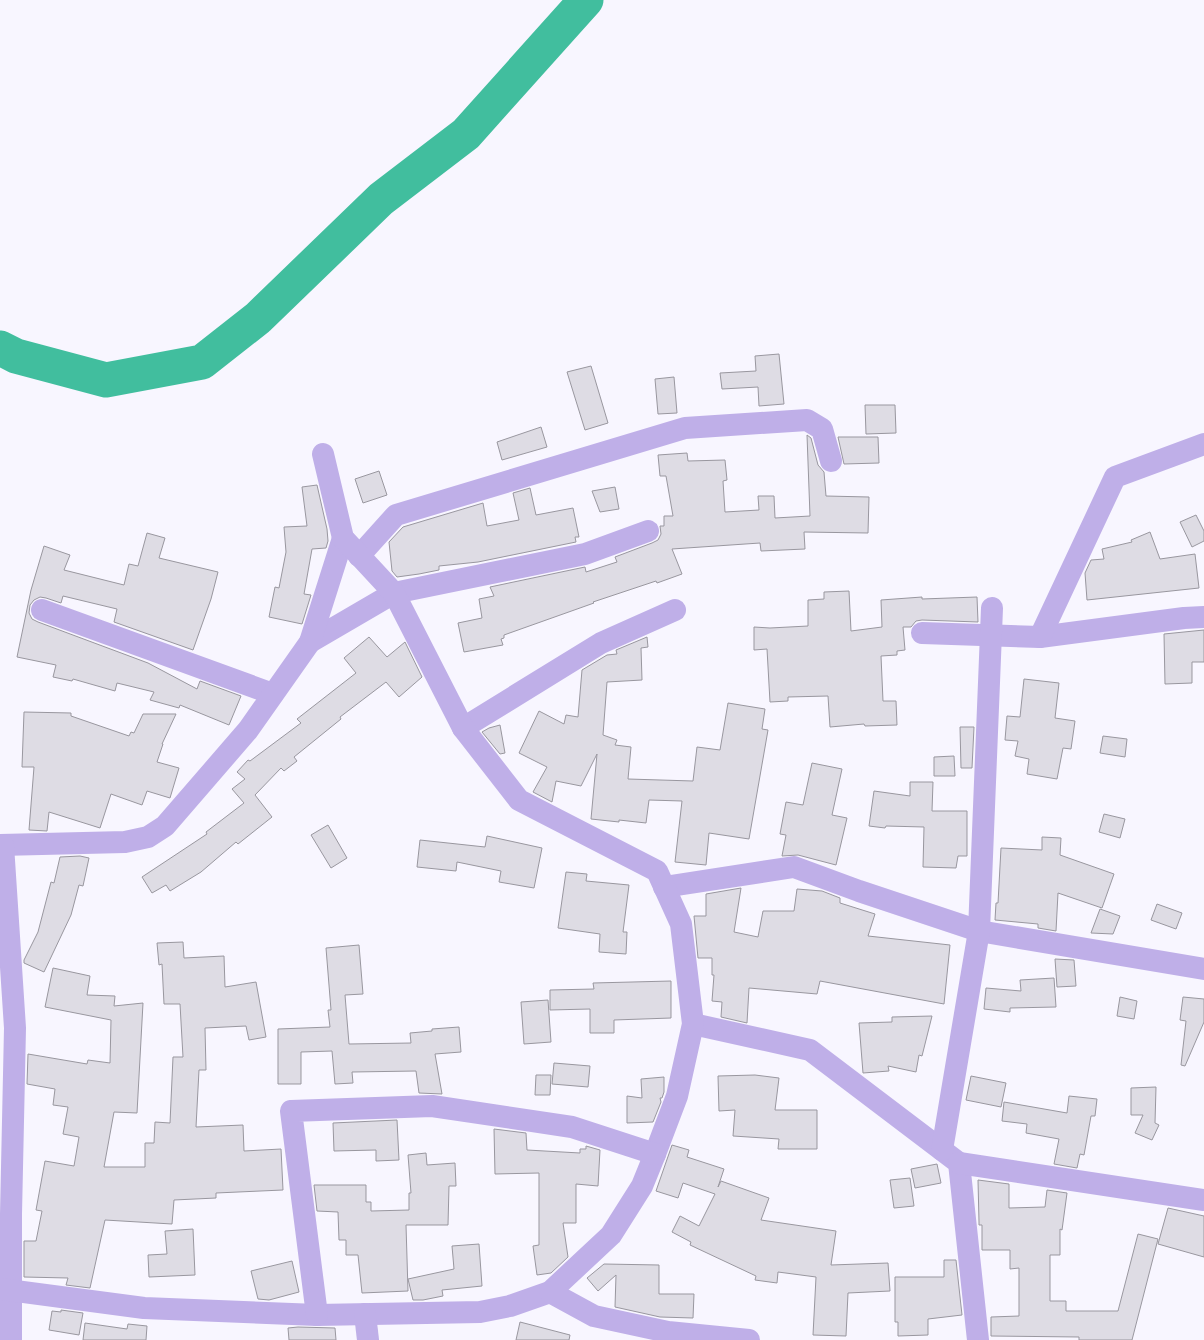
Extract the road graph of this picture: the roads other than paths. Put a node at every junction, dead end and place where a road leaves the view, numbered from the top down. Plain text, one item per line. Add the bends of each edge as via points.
1 (1204, 444) edge
2 (323, 454) dead end
3 (830, 461) dead end
4 (648, 531) dead end
5 (343, 538) junction
6 (360, 556) junction
7 (394, 593) junction
8 (992, 608) dead end
9 (42, 610) dead end
10 (675, 610) dead end
11 (1204, 617) edge
12 (922, 633) dead end
13 (991, 634) junction
14 (1040, 637) junction
15 (310, 642) junction
16 (273, 694) junction
17 (463, 728) junction
18 (2, 845) edge
19 (664, 887) junction
20 (979, 931) junction
21 (1204, 969) edge
22 (693, 1024) junction
23 (655, 1154) junction
24 (950, 1156) junction
25 (1204, 1200) edge
26 (6, 1289) edge
27 (550, 1292) junction
28 (365, 1314) junction
29 (317, 1315) junction
30 (11, 1340) edge
31 (368, 1340) edge
32 (749, 1340) edge
33 (978, 1340) edge

1 - 14 street via 1114,477
2 - 5 street
3 - 6 street via 822,429 807,420 685,428 396,515
4 - 7 street via 585,554
5 - 6 street
5 - 15 street
6 - 7 street
7 - 15 street
7 - 17 street
8 - 13 street
9 - 16 street
10 - 17 street via 601,643
11 - 14 street
12 - 13 street
13 - 14 street
13 - 20 street
15 - 16 street
16 - 18 street via 248,730 165,826 148,837 126,842
17 - 19 street via 519,800 657,871
18 - 26 street via 15,1028
19 - 20 street via 794,867
19 - 22 street via 681,924
20 - 21 street
20 - 24 street
22 - 23 street via 677,1096
22 - 24 street via 810,1050
23 - 27 street via 642,1186 611,1235
23 - 29 street via 572,1127 432,1106 291,1111
24 - 25 street
24 - 33 street
26 - 29 street via 144,1308
26 - 30 street
27 - 28 street via 480,1312
27 - 32 street via 594,1316 668,1332
28 - 29 street
28 - 31 street

